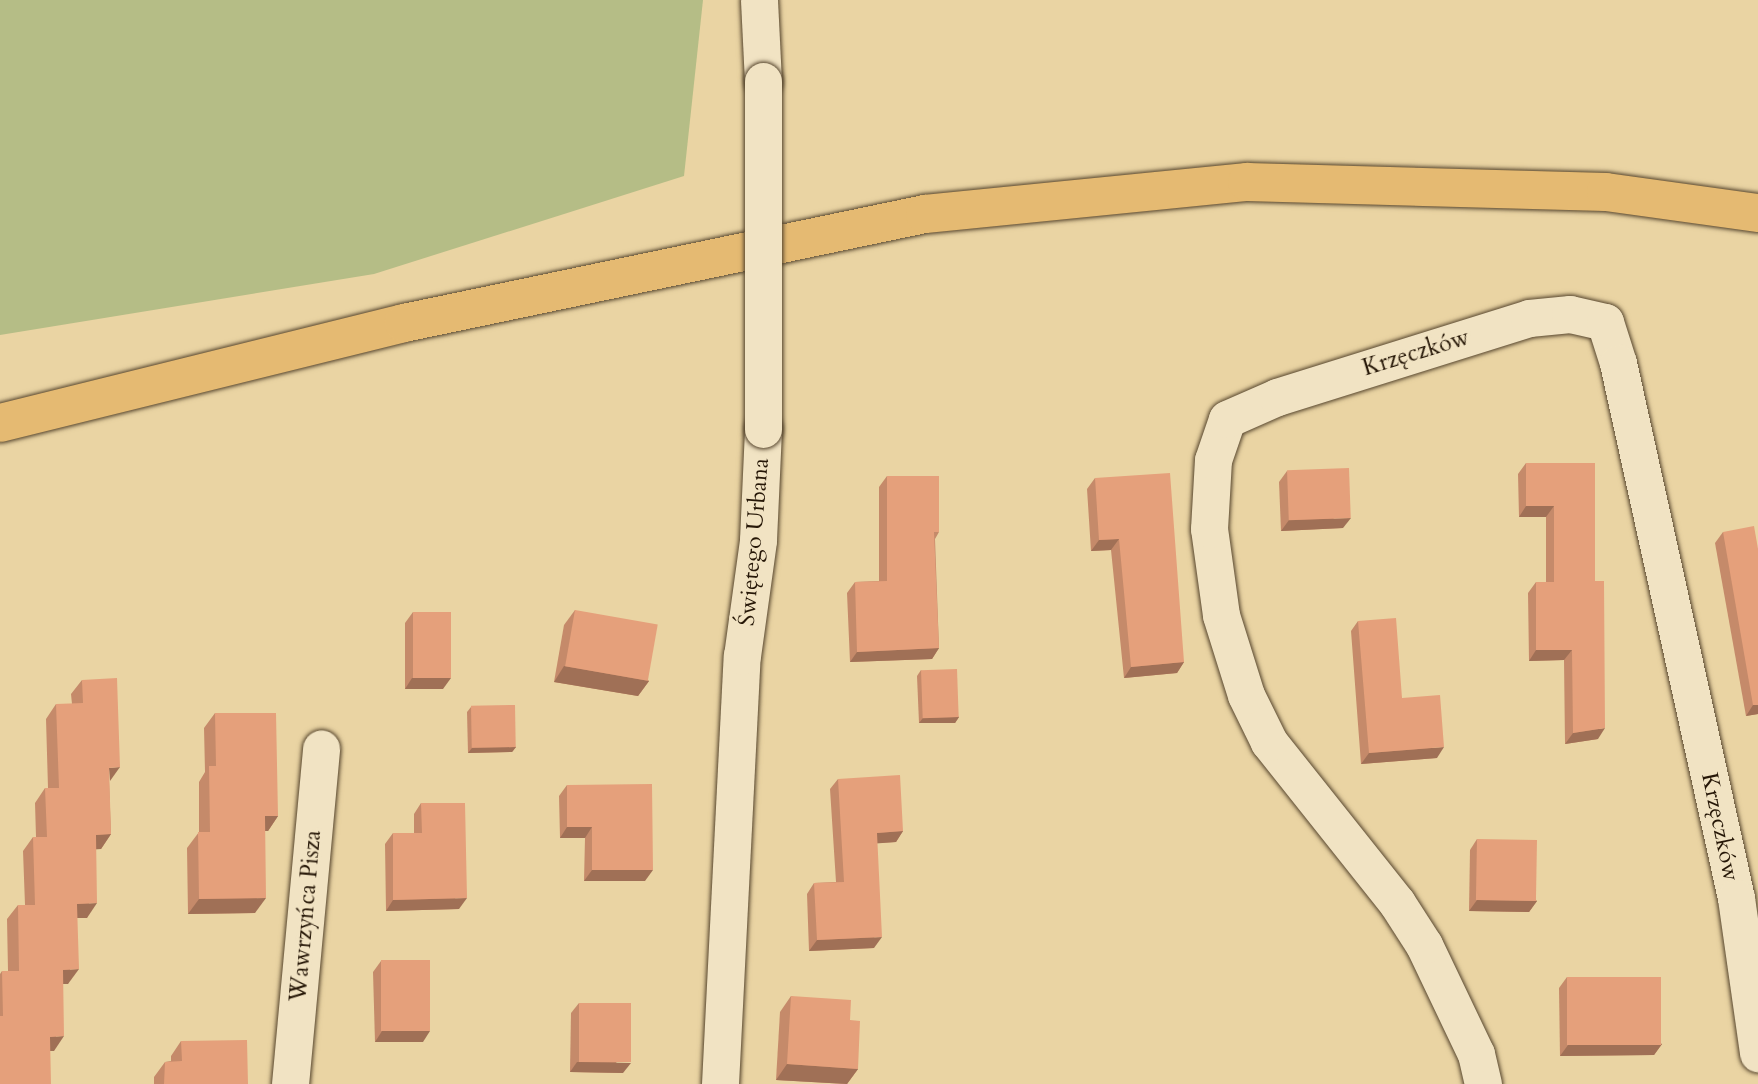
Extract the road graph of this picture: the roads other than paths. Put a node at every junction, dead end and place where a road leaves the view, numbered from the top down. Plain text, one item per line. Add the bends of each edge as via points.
1 (759, 0) edge
2 (1758, 213) edge
3 (0, 423) edge
4 (321, 748) dead end
5 (1758, 1053) edge
6 (290, 1084) edge
7 (720, 1084) edge
8 (1483, 1084) edge

1 - 7 street, Świętego Urbana, bridge via 763,429 758,540 742,656
2 - 3 main road via 1606,192 1247,182 925,214 404,323
4 - 6 street, Wawrzyńca Pisza
5 - 8 street, Krzęczków via 1735,898 1618,363 1605,322 1570,314 1529,318 1277,397 1227,419 1213,460 1209,529 1221,615 1246,695 1269,742 1397,903 1424,944 1476,1054

